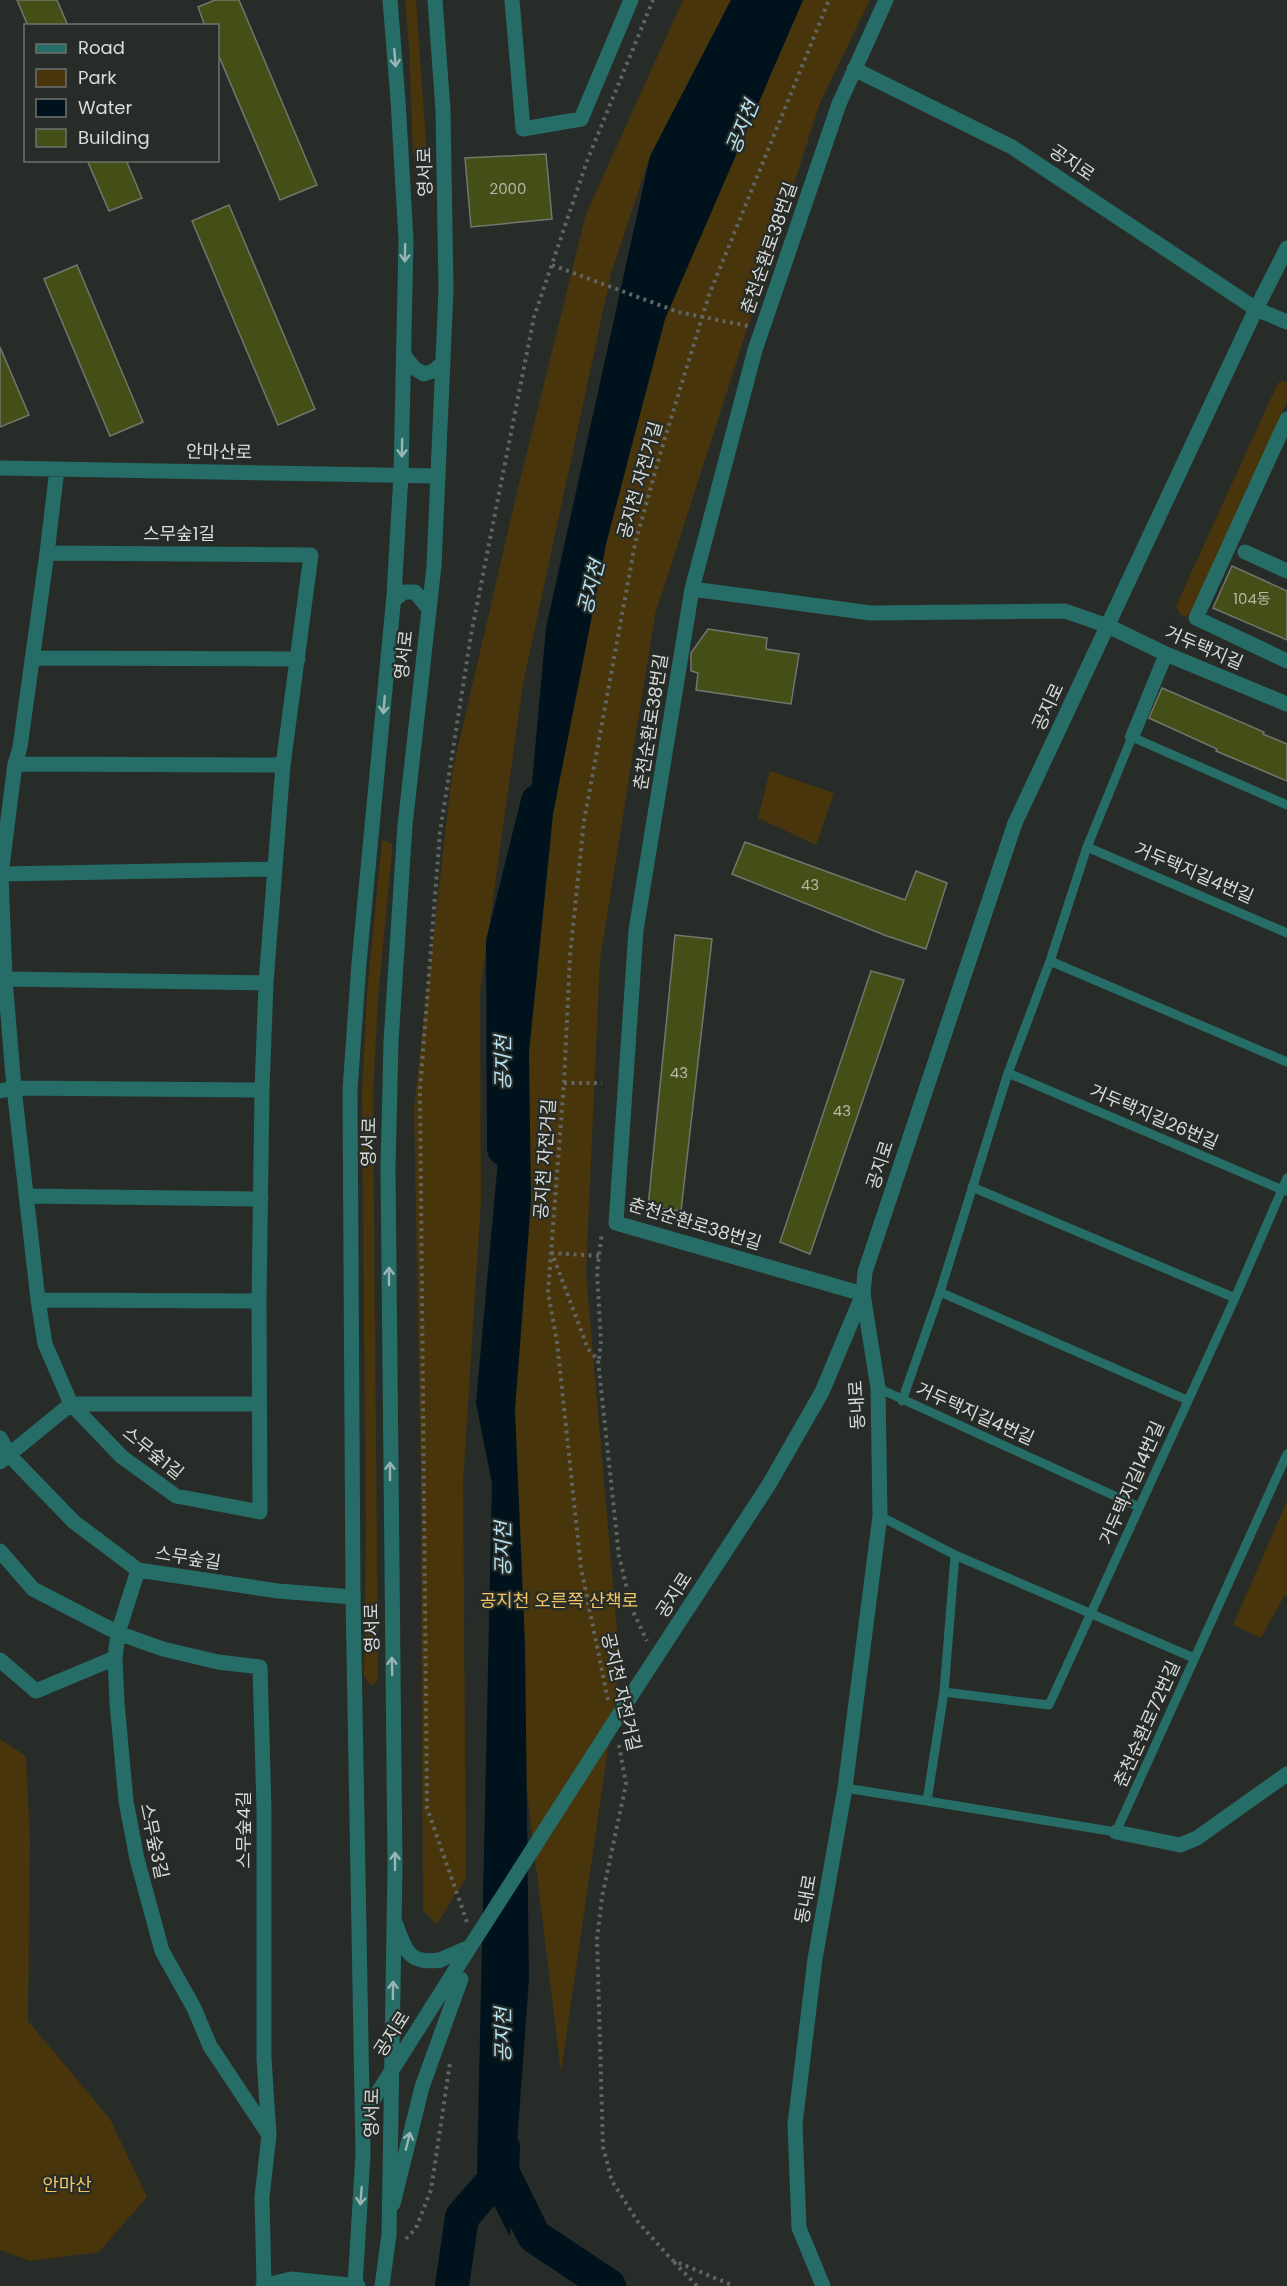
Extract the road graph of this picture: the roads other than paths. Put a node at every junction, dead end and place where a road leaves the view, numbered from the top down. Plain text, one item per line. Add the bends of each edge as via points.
1 (390, 0) edge
2 (435, 0) edge
3 (512, 0) edge
4 (631, 0) edge
5 (886, 0) edge
6 (854, 69) junction
7 (1287, 248) edge
8 (1256, 309) junction
9 (1287, 322) edge
10 (404, 355) junction
11 (442, 363) junction
12 (1287, 419) edge
13 (0, 468) edge
14 (57, 468) junction
15 (401, 475) junction
16 (438, 476) junction
17 (1245, 552) dead end
18 (47, 553) junction
19 (1287, 571) edge
20 (692, 589) junction
21 (394, 600) junction
22 (429, 609) junction
23 (1108, 626) junction
24 (1166, 654) junction
25 (32, 658) junction
26 (298, 659) junction
27 (1287, 661) edge
28 (1287, 704) edge
29 (1132, 737) junction
30 (283, 765) junction
31 (10, 769) edge
32 (1287, 805) edge
33 (1087, 847) junction
34 (275, 869) junction
35 (1, 874) edge
36 (1287, 933) edge
37 (1050, 961) junction
38 (5, 980) junction
39 (266, 983) junction
40 (1287, 1062) edge
41 (1008, 1073) junction
42 (7, 1090) edge
43 (262, 1090) junction
44 (1287, 1178) edge
45 (972, 1187) junction
46 (1284, 1191) edge
47 (26, 1196) junction
48 (261, 1199) junction
49 (940, 1292) junction
50 (863, 1294) junction
51 (1234, 1298) junction
52 (38, 1300) junction
53 (259, 1301) junction
54 (878, 1388) junction
55 (1187, 1400) junction
56 (902, 1401) junction
57 (71, 1404) junction
58 (259, 1404) junction
59 (0, 1437) edge
60 (1287, 1454) edge
61 (5, 1459) edge
62 (1138, 1507) junction
63 (880, 1516) junction
64 (0, 1551) edge
65 (955, 1555) junction
66 (138, 1570) junction
67 (353, 1598) junction
68 (1091, 1615) junction
69 (118, 1633) junction
70 (115, 1658) junction
71 (1194, 1658) junction
72 (0, 1660) edge
73 (944, 1692) junction
74 (1287, 1774) edge
75 (845, 1788) junction
76 (927, 1801) junction
77 (1116, 1832) junction
78 (394, 1920) junction
79 (470, 1947) junction
80 (458, 1976) junction
81 (392, 2070) junction
82 (363, 2116) junction
83 (269, 2135) junction
84 (389, 2219) junction
85 (264, 2286) edge
86 (356, 2286) edge
87 (382, 2286) edge
88 (823, 2286) edge

1 -> 10 street, 영서로 via 406,240
2 - 11 street, 영서로 via 443,110 446,290
3 - 4 street via 523,129 581,119
5 - 6 street, 춘천순환로38번길
6 - 8 street, 공지로 via 1012,147
6 - 20 street, 춘천순환로38번길 via 755,350
7 - 8 street, 공지로
8 - 9 street, 공지로
8 - 23 street, 공지로
10 - 11 street via 424,374
10 -> 15 street, 영서로
11 - 16 street, 영서로
12 - 27 street via 1196,618
13 - 14 street, 안마산로
14 - 15 street, 안마산로
14 - 18 street
15 - 16 street, 안마산로
15 - 21 street, 영서로
16 - 22 street, 영서로
17 - 19 street
18 - 25 street, 스무숲1길
18 - 26 street, 스무숲1길 via 311,555
20 - 23 street via 871,613 1065,611
20 - 50 street, 춘천순환로38번길 via 636,930 616,1223
21 - 22 street via 404,592 415,592
21 -> 67 street, 영서로 via 350,1090
78 -> 22 street, 영서로 via 389,1133 405,825
23 - 24 street, 거두택지길
23 - 50 street, 공지로 via 1015,823 865,1272
24 - 28 street, 거두택지길
24 - 29 street, 거두택지길4번길
25 - 26 street
25 - 31 street, 스무숲1길
26 - 30 street, 스무숲1길
29 - 32 lane
29 - 33 lane, 거두택지길4번길
30 - 31 street
30 - 34 street, 스무숲1길
31 - 35 street, 스무숲1길
33 - 36 lane, 거두택지길4번길
33 - 37 lane, 거두택지길4번길
34 - 35 street
34 - 39 street, 스무숲1길
35 - 38 street, 스무숲1길
37 - 40 lane
37 - 41 lane, 거두택지길4번길
38 - 39 street
38 - 42 street, 스무숲1길
39 - 43 street, 스무숲1길
41 - 45 lane, 거두택지길4번길
41 - 46 lane, 거두택지길26번길
42 - 43 street
42 - 47 street, 스무숲1길
43 - 48 street, 스무숲1길
44 - 46 lane, 거두택지길14번길
45 - 49 lane, 거두택지길4번길
45 - 51 lane
46 - 51 lane, 거두택지길14번길
47 - 48 street
47 - 52 street, 스무숲1길
48 - 53 street, 스무숲1길
49 - 55 lane
49 - 56 lane, 거두택지길4번길
50 - 54 street, 동내로
50 - 79 street, 공지로, bridge via 822,1392 768,1485
51 - 55 lane, 거두택지길14번길
52 - 53 street
52 - 57 street, 스무숲1길 via 45,1344
53 - 58 street, 스무숲1길
54 - 56 lane
54 - 63 street, 동내로
55 - 62 lane, 거두택지길14번길
56 - 62 lane, 거두택지길4번길
57 - 58 street, 스무숲1길
57 - 58 street, 스무숲1길 via 122,1457 176,1497 260,1512
57 - 61 street
59 - 61 street, 스무숲길
60 - 71 lane, 춘천순환로72번길
61 - 66 street, 스무숲길 via 74,1522
62 - 68 lane, 거두택지길14번길
63 - 65 lane
63 - 75 street, 동내로
64 - 69 street, 스무숲4길 via 33,1589
65 - 68 lane
65 - 73 lane
66 - 67 street, 스무숲길
66 - 69 street, 스무숲3길
67 - 82 street, 영서로
68 - 71 lane
68 - 73 lane, 거두택지길14번길 via 1049,1704
69 - 70 street, 스무숲3길
69 - 83 street, 스무숲4길 via 163,1649 260,1667 264,2058
70 - 72 street via 36,1691
70 - 83 street, 스무숲3길 via 126,1801 162,1951 210,2046
71 - 77 lane, 춘천순환로72번길
73 - 76 lane
74 - 77 street via 1197,1838 1180,1845
75 - 76 lane
75 - 88 street, 동내로 via 815,1959 795,2124 799,2228
76 - 77 lane
78 - 79 street, bridge via 412,1957 423,1963
81 -> 78 street, 영서로
79 - 80 street, 공지로, bridge
80 - 81 street, 공지로
84 -> 80 street via 422,2087
81 - 82 street, 공지로
81 - 84 street, 영서로
82 -> 86 street, 영서로
83 - 85 street, 스무숲4길 via 262,2197
84 - 87 street, 영서로
85 - 86 street, 영서로 via 291,2279

